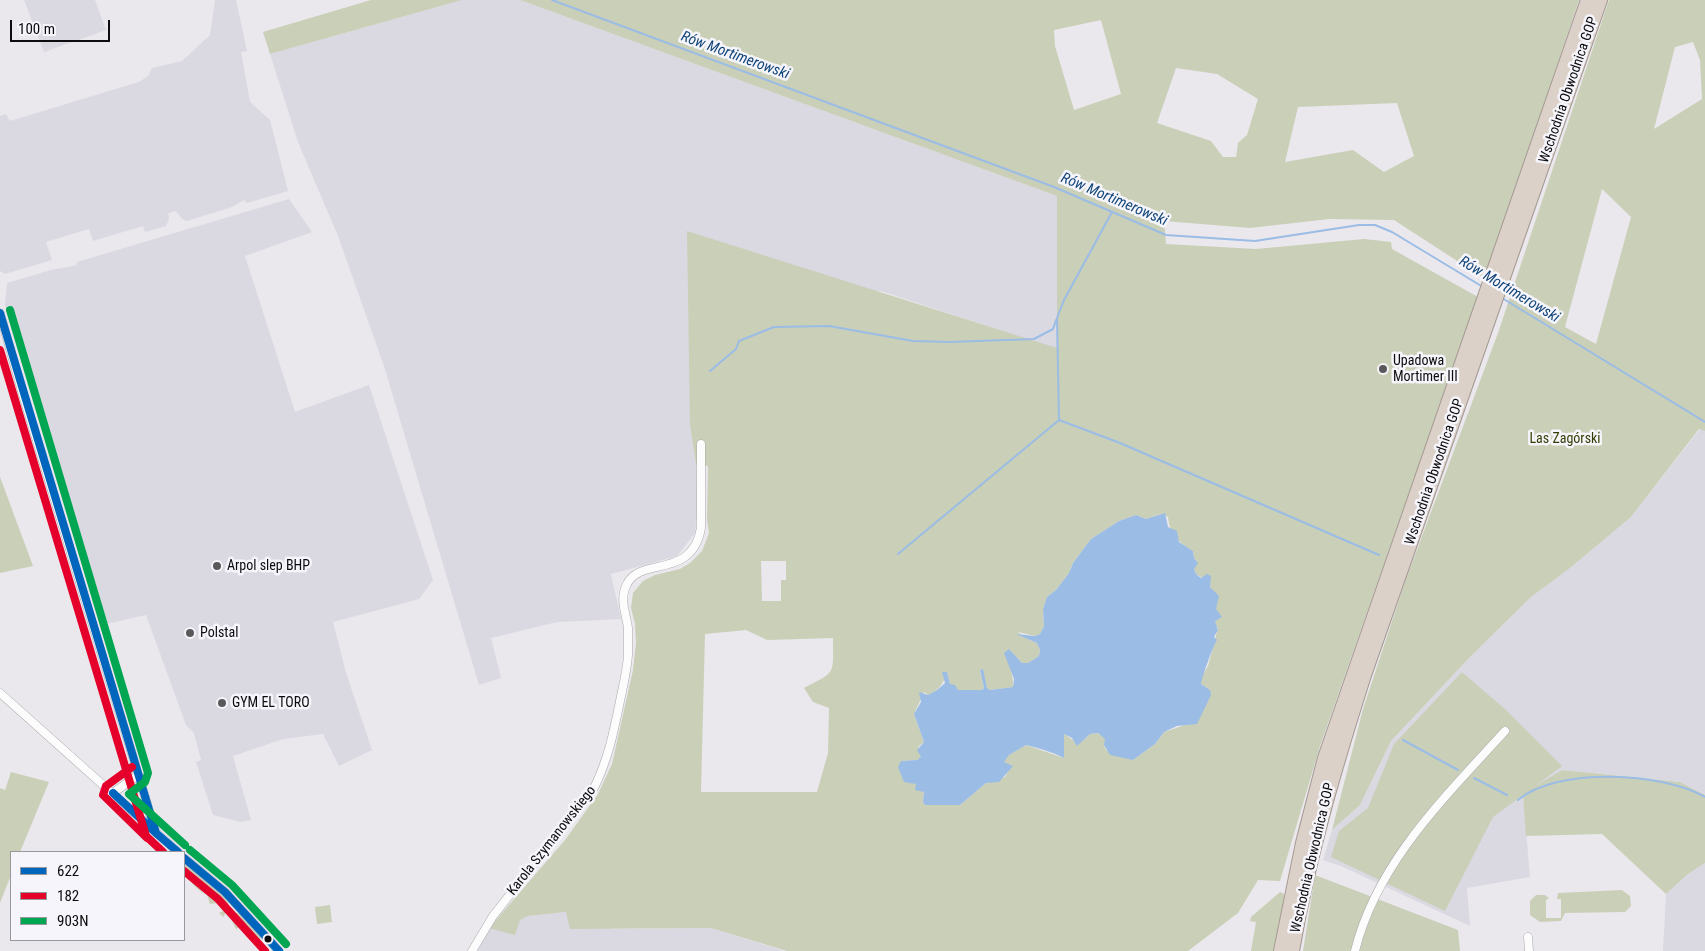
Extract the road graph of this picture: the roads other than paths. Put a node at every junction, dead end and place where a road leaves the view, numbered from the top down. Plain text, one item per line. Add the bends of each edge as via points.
1 (1588, 0) edge
2 (1600, 0) edge
3 (1517, 221) junction
4 (0, 313) edge
5 (1474, 345) junction
6 (701, 444) dead end
7 (0, 693) edge
8 (1505, 731) dead end
9 (138, 775) junction
10 (113, 793) junction
11 (156, 833) junction
12 (1303, 843) junction
13 (177, 851) edge
14 (185, 859) edge
15 (1282, 882) dead end
16 (1528, 937) dead end
17 (279, 951) edge
18 (472, 951) edge
19 (1281, 951) edge
20 (1292, 951) edge
21 (1355, 951) edge
22 (1529, 951) edge

1 - 3 highway, Wschodnia Obwodnica GOP
2 - 3 highway, Wschodnia Obwodnica GOP
3 - 5 highway, Wschodnia Obwodnica GOP
4 - 9 street
5 - 12 highway, Wschodnia Obwodnica GOP via 1325,758
5 - 20 highway, Wschodnia Obwodnica GOP via 1337,758 1310,861
6 - 18 street, Karola Szymanowskiego via 699,540 679,561 636,575 628,581 623,593 628,628 626,671 604,767 594,788 493,916
7 - 10 street
8 - 21 street via 1396,857
9 - 10 street
9 - 11 street
10 - 11 street
11 - 13 street
12 - 15 highway
12 - 19 highway, Wschodnia Obwodnica GOP
14 - 17 street via 225,892
16 - 22 street

